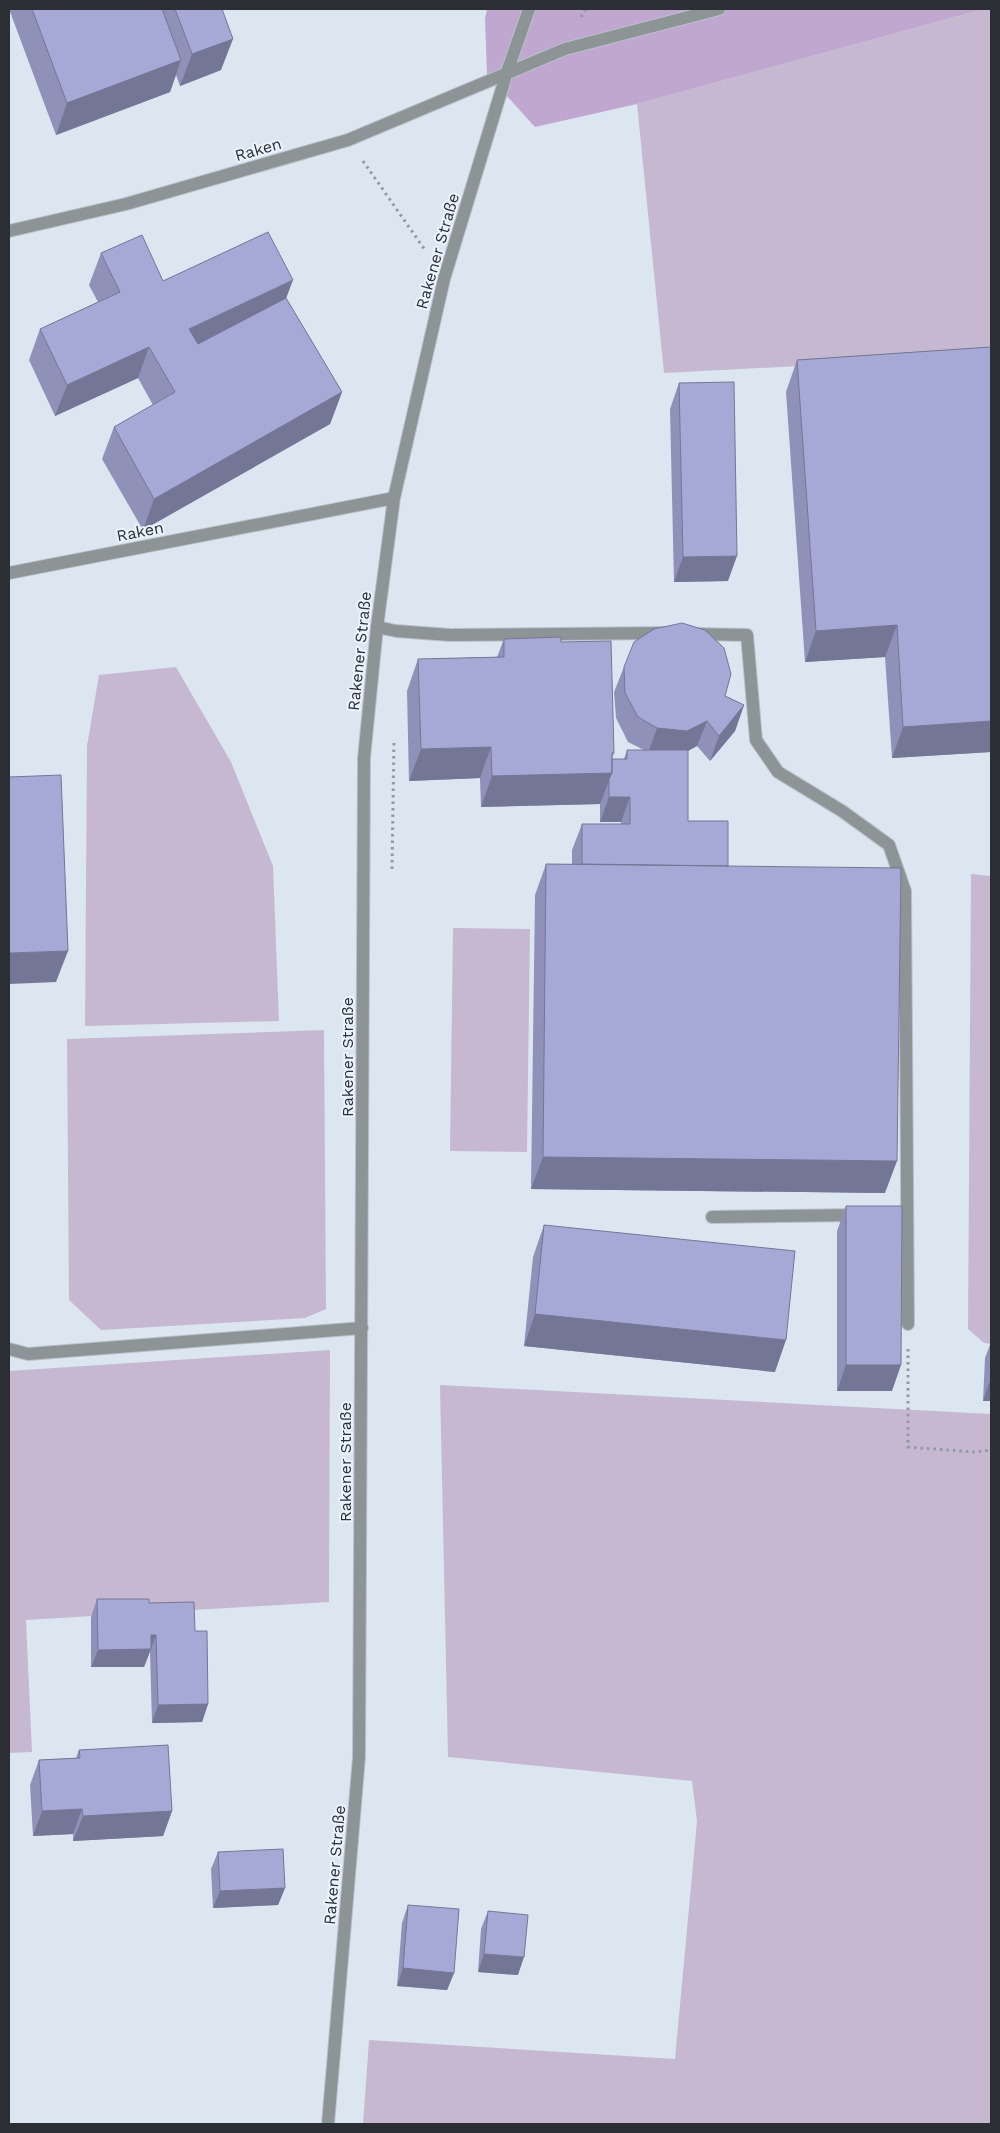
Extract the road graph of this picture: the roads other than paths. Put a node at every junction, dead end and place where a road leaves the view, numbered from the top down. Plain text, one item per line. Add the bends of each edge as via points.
1 (529, 9) edge
2 (719, 9) edge
3 (507, 72) junction
4 (9, 231) edge
5 (394, 498) junction
6 (9, 573) edge
7 (377, 627) junction
8 (868, 1215) edge
9 (712, 1217) dead end
10 (908, 1324) road end
11 (362, 1328) junction
12 (9, 1349) edge
13 (328, 2124) edge

1 - 3 street, Rakener Straße
2 - 3 street, Raken via 565,49
3 - 4 street, Raken via 348,140 126,204
3 - 5 street, Rakener Straße via 444,279
5 - 6 street, Raken
5 - 7 street, Rakener Straße
7 - 10 street via 450,635 748,635 756,740 778,772 842,811 889,845 904,891 902,1215
7 - 11 street, Rakener Straße via 364,758
8 - 9 street
11 - 12 street via 28,1354
11 - 13 street, Rakener Straße via 359,1757

